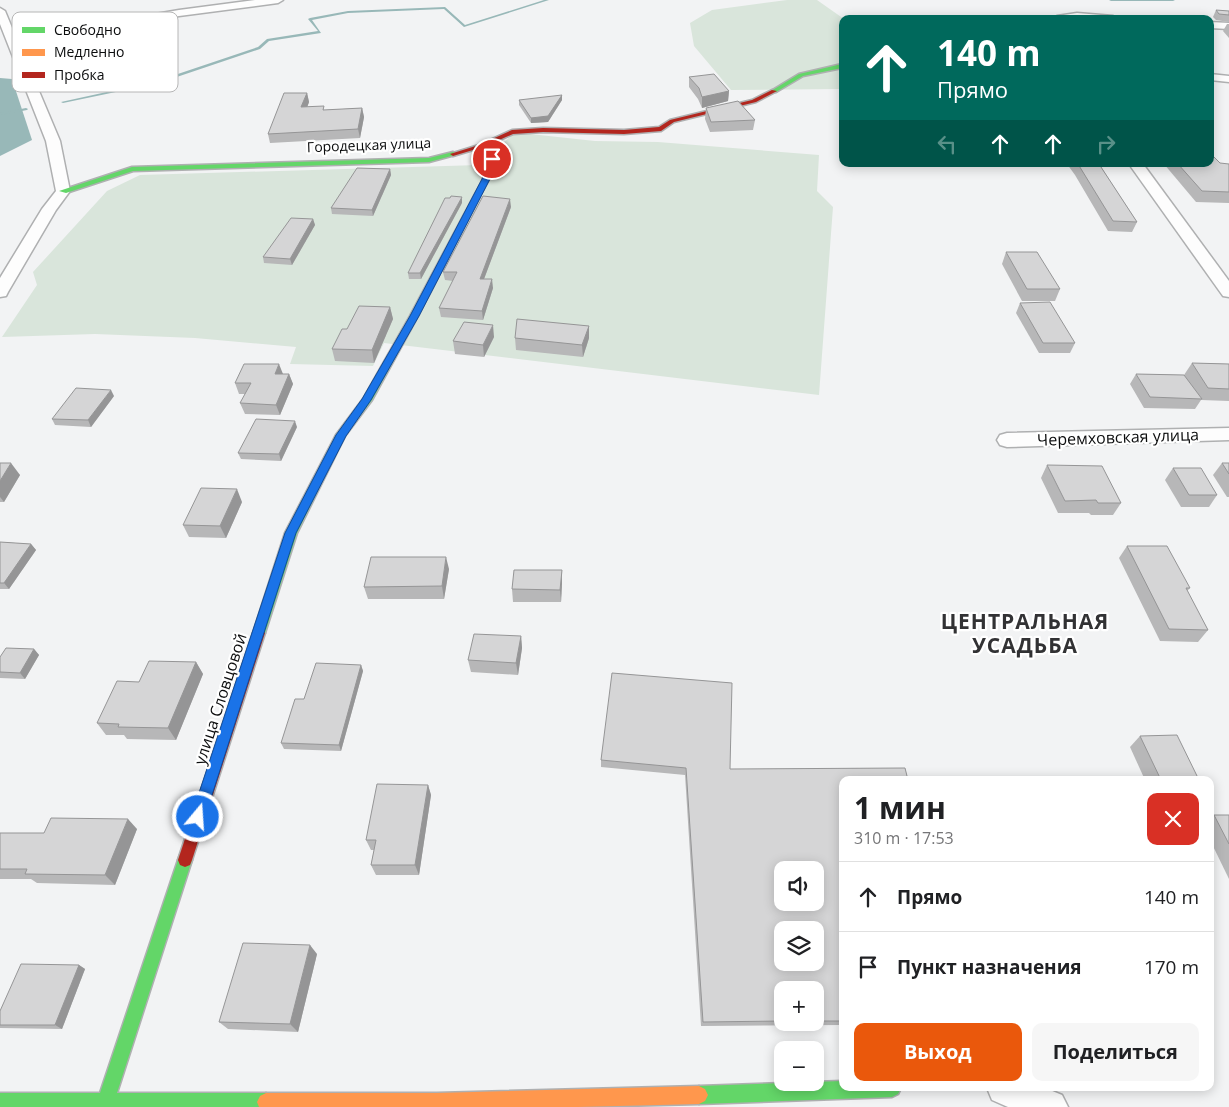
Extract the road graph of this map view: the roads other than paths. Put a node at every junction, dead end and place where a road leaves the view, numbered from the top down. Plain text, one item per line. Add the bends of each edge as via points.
1 (278, 0) edge
2 (0, 10) edge
3 (178, 13) edge
4 (1214, 25) edge
5 (1229, 26) edge
6 (12, 39) edge
7 (839, 67) edge
8 (1214, 77) edge
9 (1229, 78) edge
10 (33, 92) edge
11 (481, 146) junction
12 (1138, 167) edge
13 (63, 191) junction
14 (0, 292) edge
15 (1229, 292) edge
16 (1229, 434) edge
17 (1007, 440) dead end
18 (850, 1091) edge
19 (1011, 1091) edge
20 (708, 1101) edge
21 (0, 1102) edge
22 (105, 1104) edge
23 (1050, 1107) edge

1 - 3 street
2 - 6 street
4 - 5 street
7 - 11 street, Городецкая улица via 801,75 754,101 672,121 661,129 512,132
8 - 9 street
10 - 13 street via 53,141
11 - 13 street, Городецкая улица via 429,160 132,169
11 - 22 street, улица Словцовой via 492,159 486,179 414,316 366,400 341,435 291,533
12 - 15 street
13 - 14 street
16 - 17 street, Черемховская улица
18 - 20 street
19 - 23 street
20 - 22 street
21 - 22 street

